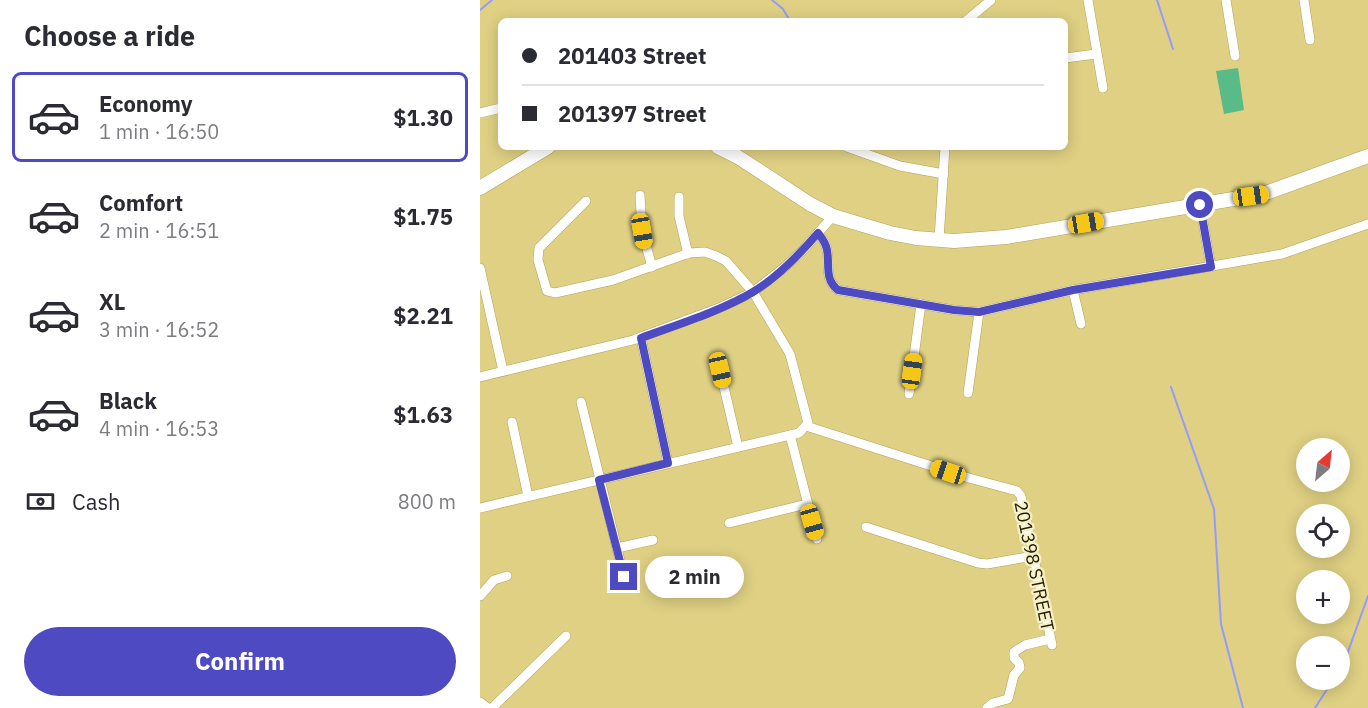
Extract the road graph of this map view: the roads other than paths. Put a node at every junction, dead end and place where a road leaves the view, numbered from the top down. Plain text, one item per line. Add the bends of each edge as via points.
1 (991, 0) edge
2 (1088, 0) edge
3 (1226, 0) edge
4 (1304, 0) edge
5 (970, 18) edge
6 (1310, 40) dead end
7 (1096, 54) junction
8 (1235, 56) dead end
9 (1068, 58) edge
10 (1103, 88) dead end
11 (498, 109) edge
12 (480, 113) edge
13 (543, 150) edge
14 (723, 150) edge
15 (855, 150) edge
16 (945, 150) edge
17 (1368, 156) edge
18 (944, 174) junction
19 (480, 188) edge
20 (640, 195) dead end
21 (679, 197) dead end
22 (586, 201) dead end
23 (1200, 205) junction
24 (833, 216) junction
25 (1368, 224) edge
26 (818, 233) junction
27 (939, 239) junction
28 (688, 254) junction
29 (652, 267) junction
30 (1211, 267) junction
31 (480, 268) edge
32 (1073, 290) junction
33 (753, 292) junction
34 (921, 304) junction
35 (979, 312) junction
36 (1080, 324) dead end
37 (641, 338) junction
38 (720, 370) dead end
39 (503, 371) junction
40 (480, 376) edge
41 (968, 393) dead end
42 (909, 394) dead end
43 (581, 402) dead end
44 (512, 422) dead end
45 (806, 426) junction
46 (790, 435) junction
47 (738, 447) junction
48 (668, 463) junction
49 (599, 480) junction
50 (528, 496) junction
51 (807, 504) junction
52 (480, 508) edge
53 (729, 523) dead end
54 (866, 527) dead end
55 (817, 539) dead end
56 (653, 540) dead end
57 (617, 548) junction
58 (1033, 556) junction
59 (507, 576) dead end
60 (624, 577) dead end
61 (480, 596) edge
62 (566, 636) dead end
63 (480, 702) edge
64 (490, 708) edge
65 (987, 708) edge

1 - 5 street
2 - 7 street
3 - 8 street
4 - 6 street
7 - 9 street
7 - 10 street
11 - 12 street
13 - 19 street
14 - 24 street
15 - 18 street via 900,166
16 - 18 street
17 - 23 street via 1263,194
18 - 27 street
20 - 29 street via 642,231
21 - 28 street
22 - 29 street via 539,248 538,260 547,291 567,291
23 - 27 street via 1006,237
23 - 30 street
24 - 26 street
24 - 27 street via 890,233
25 - 30 street via 1281,254
26 - 33 street via 795,259
26 - 34 street via 827,250 830,282 838,290
28 - 29 street
28 - 33 street via 705,252 726,261
30 - 32 street
31 - 39 street
32 - 35 street
32 - 36 street
33 - 37 street
33 - 45 street via 790,354 808,418
34 - 35 street
34 - 42 street
35 - 41 street
37 - 39 street
37 - 48 street
38 - 47 street
39 - 40 street
43 - 49 street
44 - 50 street
45 - 46 street
45 - 58 street, 201398 STREET via 1017,491
46 - 47 street
46 - 51 street
47 - 48 street
48 - 49 street
49 - 50 street
49 - 57 street
50 - 52 street
51 - 53 street
51 - 55 street
54 - 58 street via 978,563
56 - 57 street
57 - 60 street
58 - 65 street, 201398 STREET via 1051,642 1025,645 1014,652 1020,668 1014,675 1008,699
59 - 61 street via 494,580
62 - 64 street
63 - 64 street

